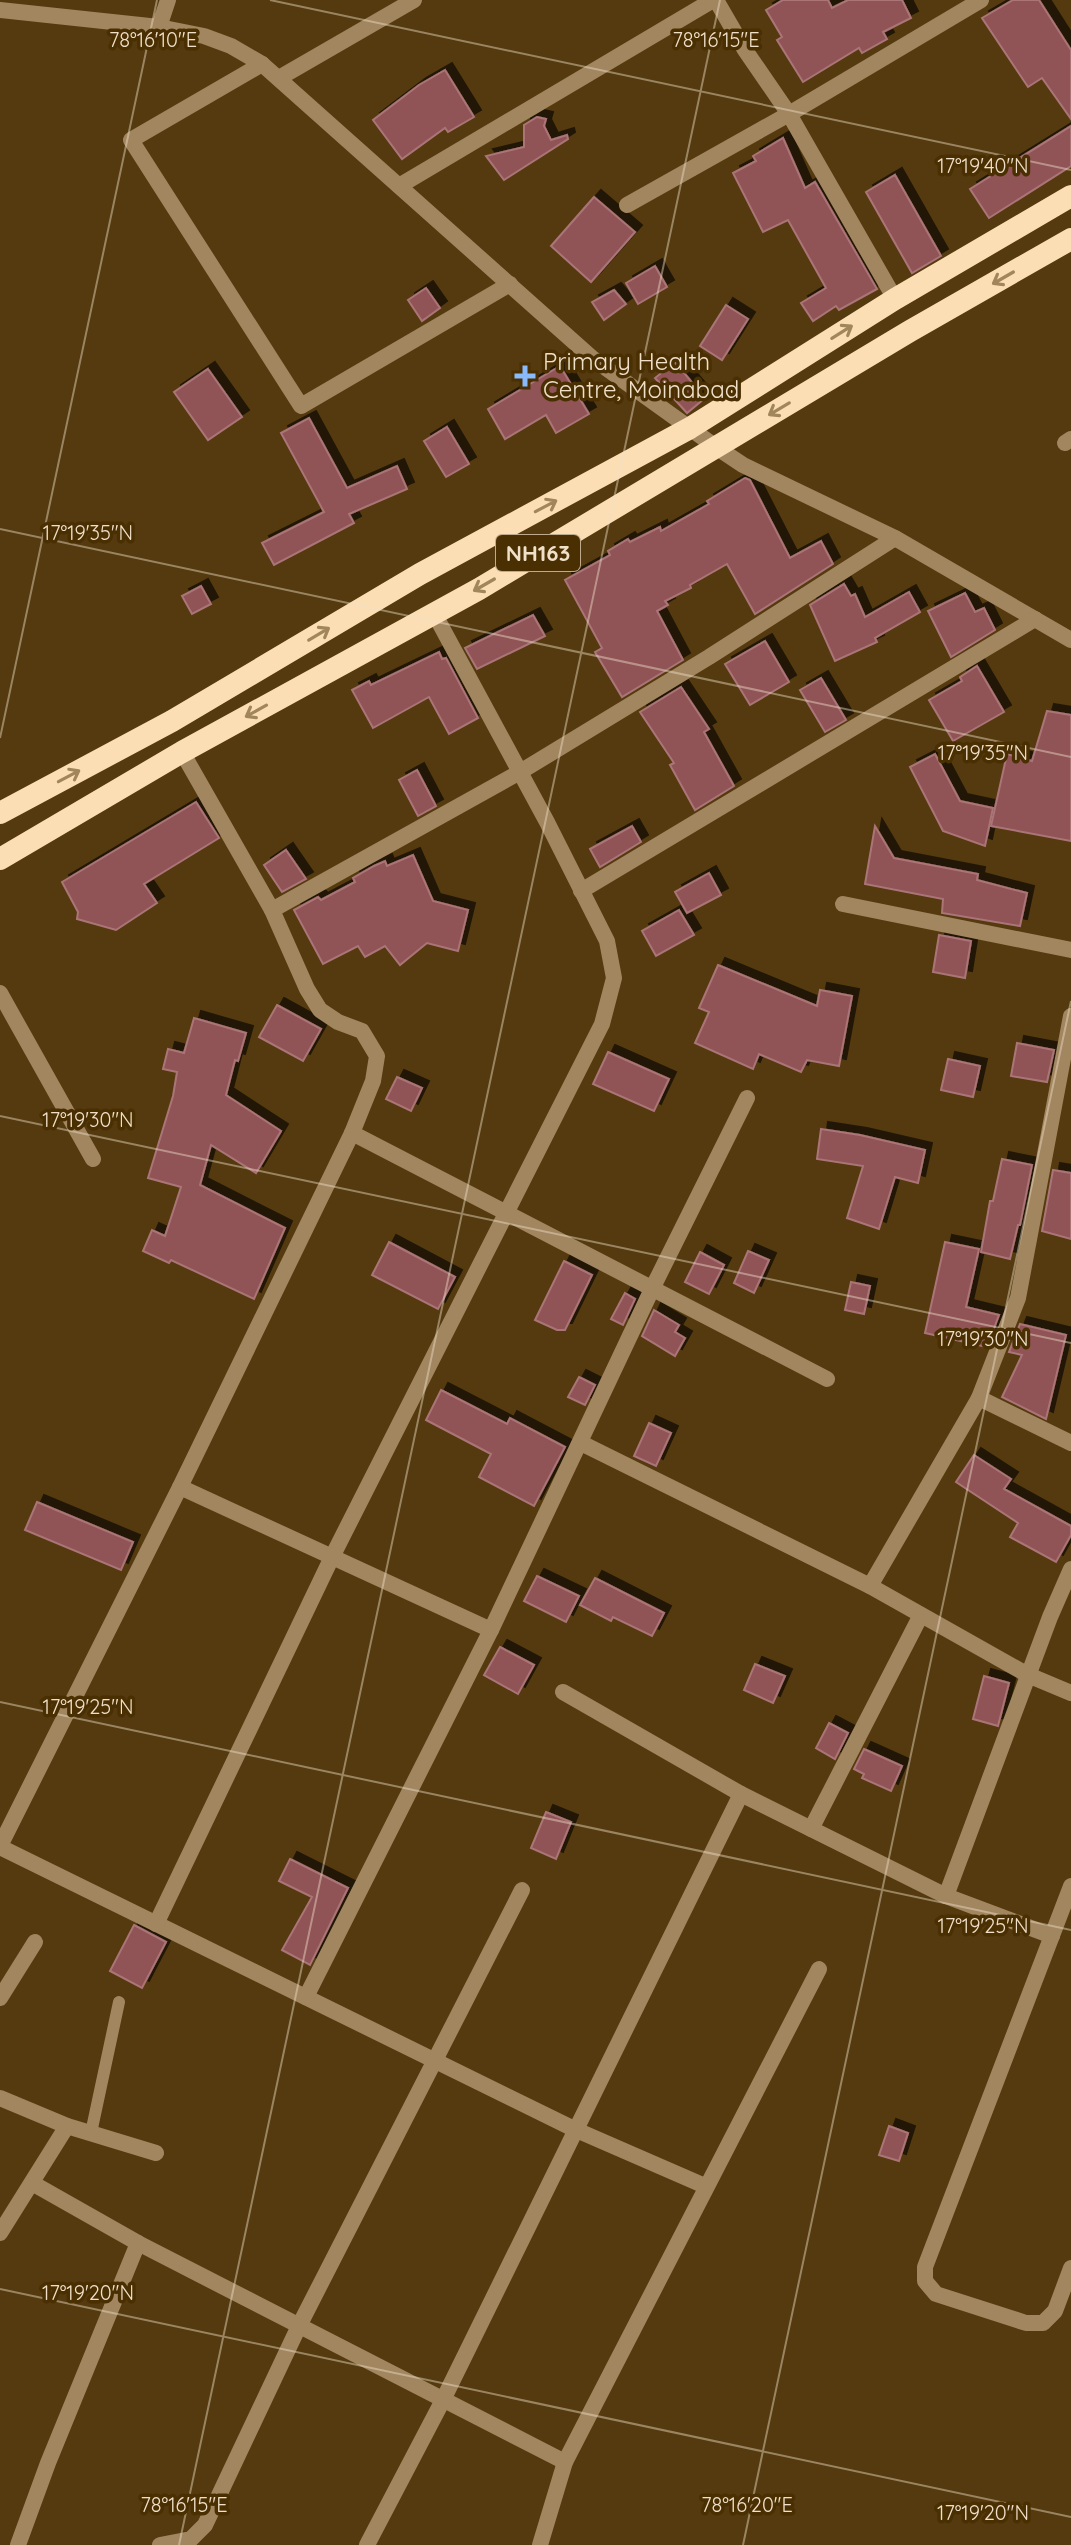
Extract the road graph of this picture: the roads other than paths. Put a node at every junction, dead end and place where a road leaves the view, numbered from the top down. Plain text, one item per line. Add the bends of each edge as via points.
1 (168, 0) edge
2 (414, 0) edge
3 (714, 0) edge
4 (981, 0) edge
5 (0, 10) edge
6 (159, 27) junction
7 (262, 64) junction
8 (279, 78) junction
9 (789, 114) junction
10 (399, 186) junction
11 (1071, 196) edge
12 (627, 205) dead end
13 (1071, 239) edge
14 (510, 284) junction
15 (895, 299) junction
16 (690, 428) junction
17 (716, 447) junction
18 (895, 538) junction
19 (434, 613) junction
20 (1035, 619) junction
21 (1071, 640) edge
22 (182, 752) junction
23 (520, 772) junction
24 (0, 813) edge
25 (0, 859) edge
26 (581, 891) junction
27 (843, 904) dead end
28 (272, 910) junction
29 (1071, 950) edge
30 (0, 993) edge
31 (1071, 1016) edge
32 (747, 1098) dead end
33 (352, 1133) junction
34 (93, 1159) dead end
35 (507, 1211) junction
36 (653, 1287) junction
37 (827, 1379) dead end
38 (979, 1398) junction
39 (581, 1443) junction
40 (1071, 1443) edge
41 (180, 1487) junction
42 (332, 1557) junction
43 (1071, 1569) edge
44 (870, 1586) junction
45 (921, 1615) junction
46 (491, 1630) junction
47 (1028, 1675) junction
48 (563, 1692) dead end
49 (1071, 1693) edge
50 (741, 1794) junction
51 (811, 1829) junction
52 (0, 1846) edge
53 (1071, 1886) edge
54 (522, 1890) dead end
55 (946, 1896) junction
56 (156, 1924) junction
57 (1052, 1936) junction
58 (35, 1942) dead end
59 (819, 1969) dead end
60 (306, 1997) junction
61 (0, 1998) edge
62 (119, 2002) dead end
63 (436, 2061) junction
64 (0, 2098) edge
65 (67, 2126) junction
66 (574, 2129) junction
67 (91, 2133) junction
68 (156, 2153) dead end
69 (32, 2183) junction
70 (705, 2186) junction
71 (0, 2233) edge
72 (138, 2243) junction
73 (1071, 2268) edge
74 (299, 2326) junction
75 (443, 2400) junction
76 (565, 2462) junction
77 (18, 2545) edge
78 (160, 2545) edge
79 (367, 2545) edge
80 (540, 2545) edge

1 - 6 street
2 - 8 street
3 - 9 street
3 - 10 street
4 - 9 street
5 - 6 street
6 - 7 street via 204,36
7 - 8 street
7 - 14 street via 131,140 301,406
8 - 10 street
9 - 12 street
9 - 15 street
10 - 14 street
11 - 15 highway, NH163
13 -> 17 highway, NH163
14 - 16 street via 592,358
16 -> 15 highway, NH163
16 - 17 street
24 -> 16 highway, NH163 via 172,721 420,574
17 - 18 street
17 -> 19 highway, NH163
18 - 20 street
18 - 23 street
19 -> 22 highway, NH163
19 - 23 street
20 - 21 street
20 - 26 street
22 - 25 highway, NH163
22 - 28 street
23 - 26 street
23 - 28 street
26 - 35 street via 607,941 614,978 602,1024
27 - 29 street
28 - 33 street via 320,1010 362,1031 377,1056
30 - 34 street
31 - 38 street via 1018,1298
32 - 36 street
33 - 35 street
33 - 41 street
35 - 36 street
35 - 42 street
36 - 37 street
36 - 39 street
38 - 40 street
38 - 44 street
39 - 44 street
39 - 46 street
41 - 42 street
41 - 52 street
42 - 46 street
42 - 56 street
43 - 47 street
44 - 45 street
45 - 47 street
45 - 51 street
46 - 60 street
47 - 49 street
47 - 55 street
48 - 50 street
50 - 51 street
50 - 66 street
51 - 55 street
52 - 56 street
53 - 57 street
54 - 63 street
55 - 57 street
56 - 60 street
57 - 73 street via 925,2267 925,2281 936,2294 1026,2323 1043,2323 1055,2311
58 - 61 street
59 - 70 street
60 - 63 street
62 - 67 lane
63 - 66 street
63 - 74 street
64 - 65 street
65 - 67 street
65 - 69 street
66 - 70 street
66 - 75 street
67 - 68 street
69 - 71 street
69 - 72 street
70 - 76 street
72 - 74 street
72 - 77 street
74 - 75 street
74 - 78 street via 205,2525 191,2539
75 - 76 street
75 - 79 street
76 - 80 street

